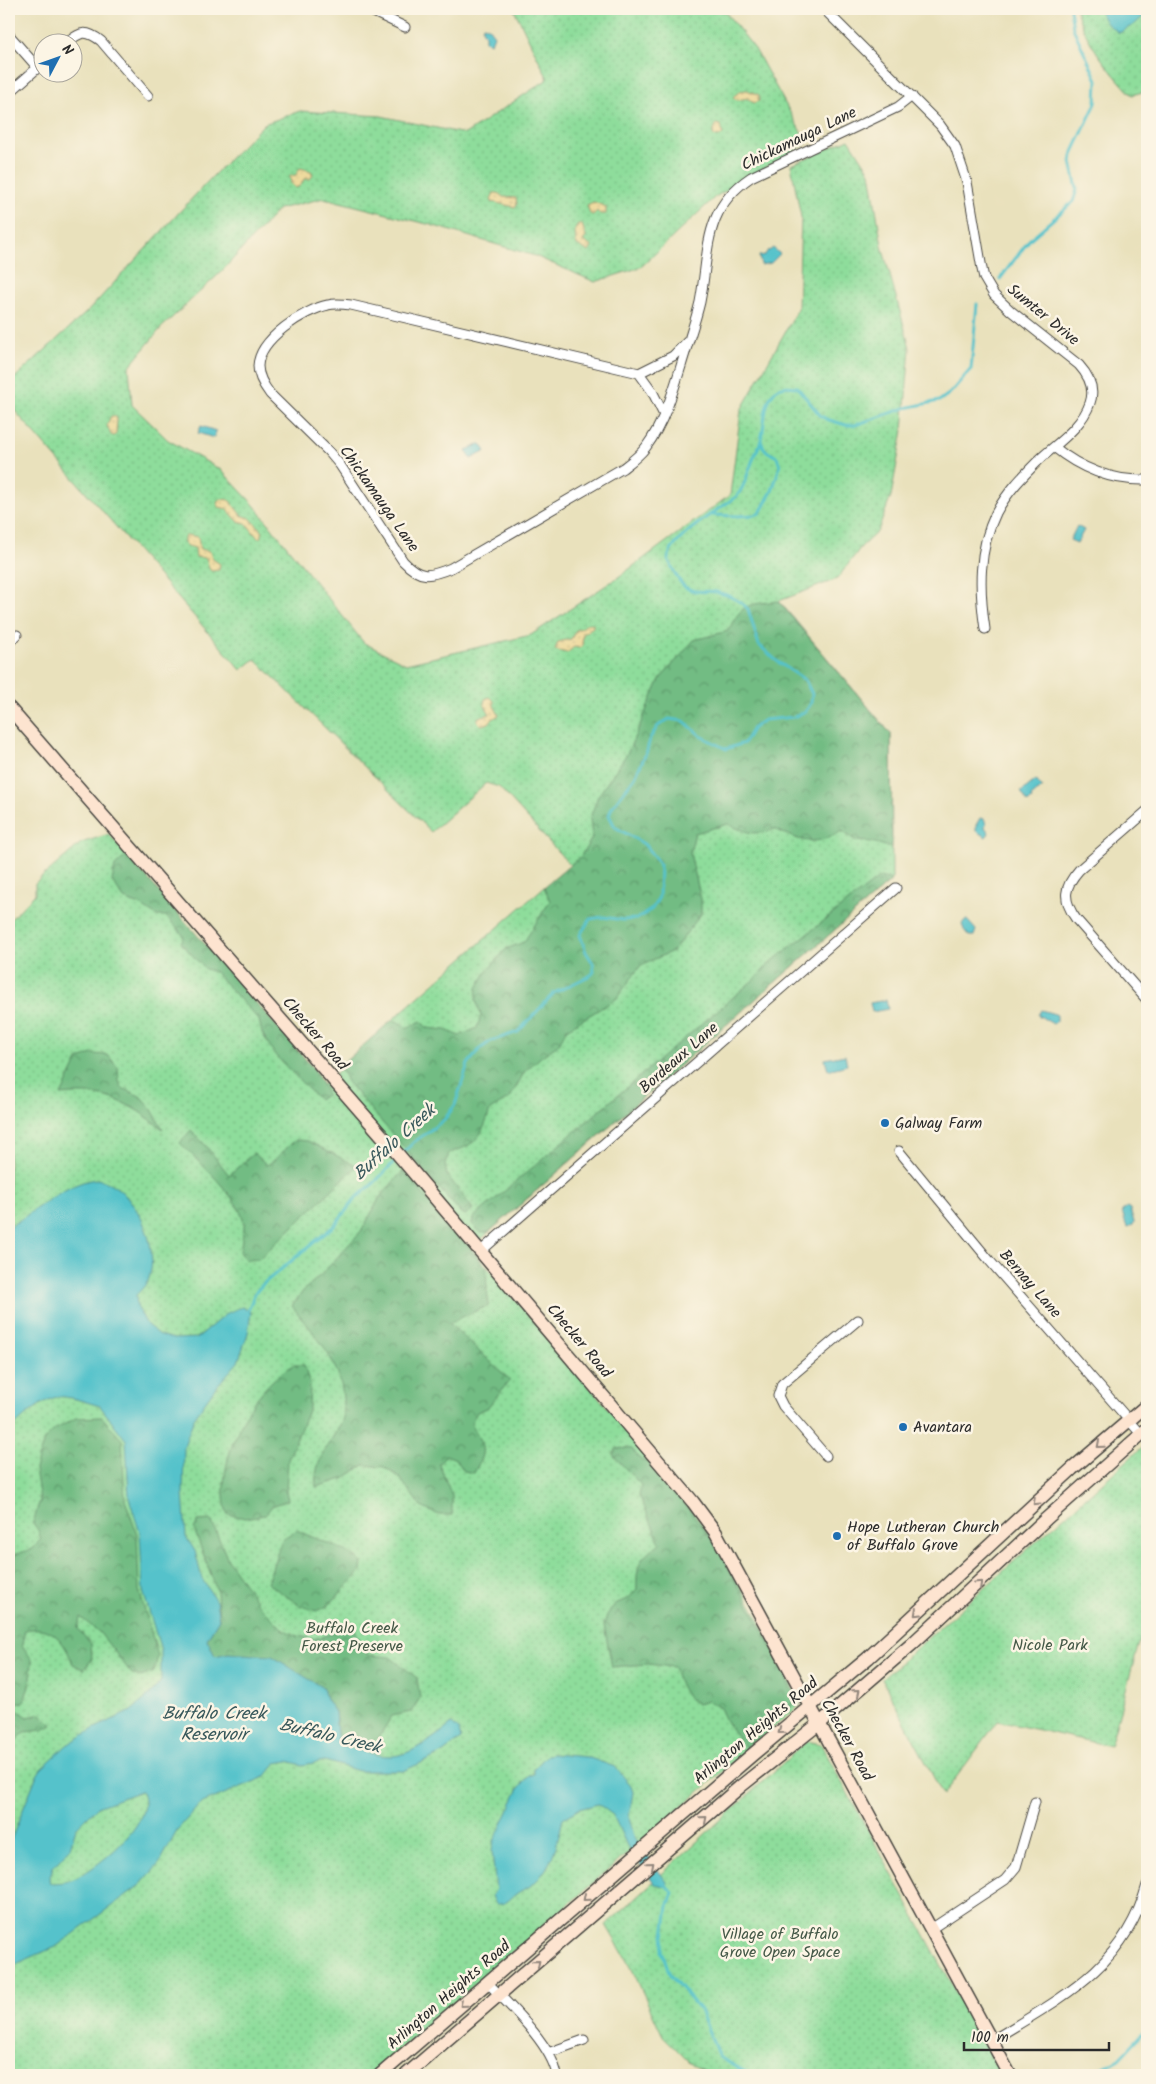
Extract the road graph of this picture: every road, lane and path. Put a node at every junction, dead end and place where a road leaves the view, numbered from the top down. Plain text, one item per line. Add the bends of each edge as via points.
1 (367, 9) edge
2 (824, 9) edge
3 (405, 27) dead end
4 (82, 34) edge
5 (9, 35) edge
6 (32, 58) edge
7 (32, 73) edge
8 (9, 93) edge
9 (148, 96) dead end
10 (912, 96) junction
11 (689, 340) junction
12 (639, 373) junction
13 (664, 415) junction
14 (1054, 447) junction
15 (1147, 480) edge
16 (985, 629) dead end
17 (16, 635) dead end
18 (9, 642) edge
19 (9, 708) edge
20 (1147, 811) edge
21 (896, 888) dead end
22 (1147, 1000) edge
23 (899, 1151) dead end
24 (481, 1251) junction
25 (858, 1320) dead end
26 (1147, 1405) edge
27 (1128, 1420) junction
28 (1144, 1432) edge
29 (826, 1456) dead end
30 (810, 1708) junction
31 (820, 1723) junction
32 (1034, 1802) dead end
33 (1147, 1885) edge
34 (931, 1929) junction
35 (488, 1982) junction
36 (500, 1995) junction
37 (584, 2040) dead end
38 (991, 2041) junction
39 (548, 2053) junction
40 (380, 2075) edge
41 (406, 2075) edge
42 (557, 2075) edge
43 (1010, 2075) edge

1 - 3 street
2 - 10 street, Sumter Drive
4 - 9 street via 86,32 101,41
5 - 6 street
7 - 8 street
10 - 11 street, Chickamauga Lane via 898,107 751,177 730,194 715,218
10 - 14 street, Sumter Drive via 947,134 959,155 967,182 982,269 989,286 1001,302 1071,357 1088,378 1090,404
11 - 12 street, Chickamauga Lane via 673,356
11 - 13 street, Chickamauga Lane
12 - 13 street
12 - 13 street, Chickamauga Lane via 336,304 305,313 279,332 265,348 258,367 263,386 329,452 403,561 426,576 451,568 623,468 645,449
14 - 15 street via 1072,461 1099,473
14 - 16 street, Sumter Drive via 1016,484 990,526 981,571
17 - 18 street
19 - 24 main road, Checker Road
20 - 22 street via 1078,870 1066,890 1068,908 1076,919
21 - 24 street, Bordeaux Lane
23 - 27 street, Bernay Lane
24 - 30 main road, Checker Road via 716,1533
25 - 29 street via 782,1384 778,1396
26 - 27 main road, Arlington Heights Road
27 - 28 street, Bernay Lane
27 -> 30 main road, Arlington Heights Road
31 -> 28 main road, Arlington Heights Road via 932,1626
30 - 31 main road, Checker Road
30 -> 35 main road, Arlington Heights Road
31 - 34 main road, Checker Road
36 -> 31 main road, Arlington Heights Road via 741,1786
32 - 34 street via 1016,1868 1005,1880
33 - 38 street via 1118,1948 1103,1964 1072,1992
34 - 38 main road, Checker Road
35 - 36 street
35 -> 40 main road, Arlington Heights Road
36 - 39 street
36 - 41 main road, Arlington Heights Road
37 - 39 street
38 - 43 main road, Checker Road
39 - 42 street

